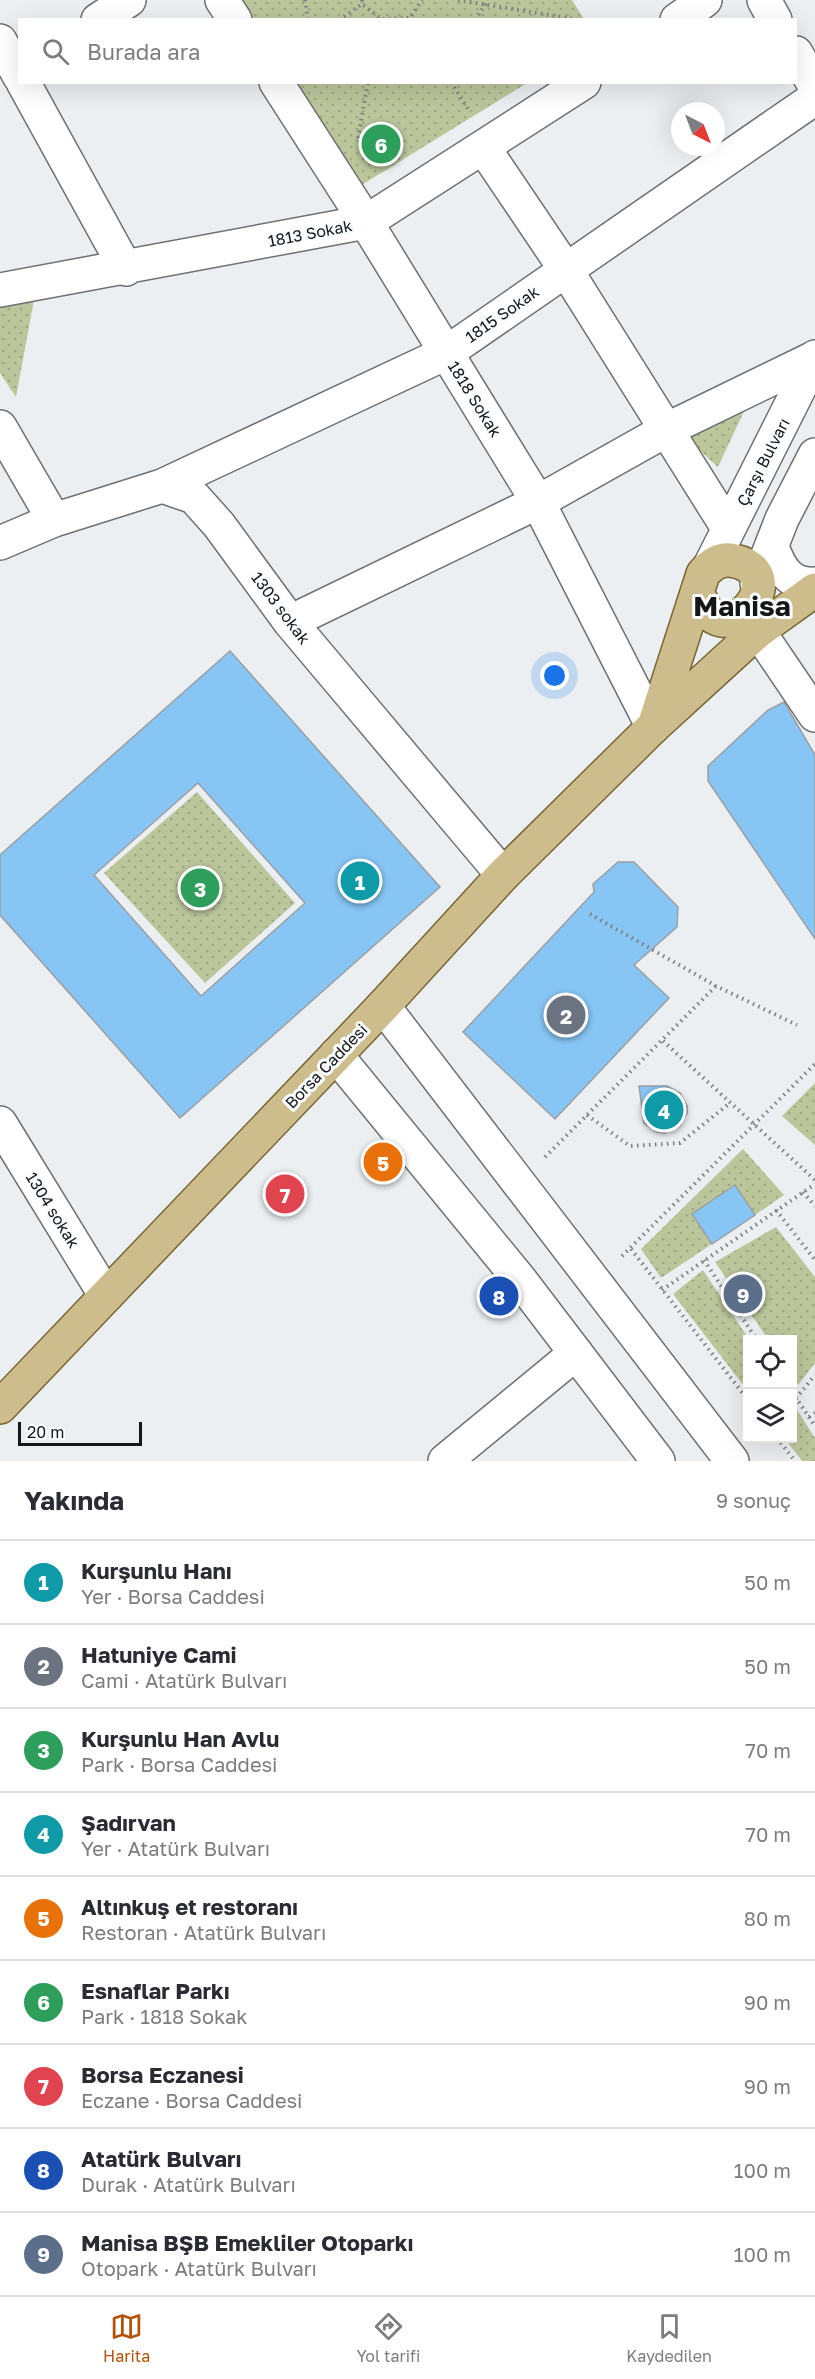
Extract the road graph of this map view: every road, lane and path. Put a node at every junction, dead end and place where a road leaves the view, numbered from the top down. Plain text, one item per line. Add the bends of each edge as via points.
1 (129, 0) edge
2 (222, 0) edge
3 (305, 0) edge
4 (422, 0) edge
5 (458, 0) edge
6 (483, 0) edge
7 (705, 0) edge
8 (764, 0) edge
9 (362, 2) edge
10 (485, 5) junction
11 (101, 18) edge
12 (234, 18) edge
13 (308, 18) edge
14 (342, 18) edge
15 (380, 18) edge
16 (411, 18) edge
17 (476, 18) edge
18 (567, 18) edge
19 (680, 18) edge
20 (774, 18) edge
21 (0, 41) edge
22 (797, 56) edge
23 (16, 76) edge
24 (21, 84) edge
25 (277, 84) edge
26 (581, 84) edge
27 (815, 86) edge
28 (815, 98) edge
29 (483, 147) junction
30 (366, 222) junction
31 (126, 269) junction
32 (566, 270) junction
33 (0, 290) edge
34 (446, 353) junction
35 (815, 358) edge
36 (0, 427) edge
37 (669, 429) junction
38 (815, 455) edge
39 (162, 486) junction
40 (538, 502) junction
41 (54, 520) junction
42 (728, 528) junction
43 (0, 543) edge
44 (772, 547) junction
45 (704, 579) junction
46 (757, 583) junction
47 (815, 584) edge
48 (815, 590) edge
49 (290, 622) junction
50 (752, 622) junction
51 (815, 715) edge
52 (653, 728) junction
53 (503, 875) junction
54 (590, 914) dead end
55 (716, 986) junction
56 (383, 1006) junction
57 (797, 1025) dead end
58 (663, 1041) junction
59 (336, 1055) junction
60 (815, 1064) edge
61 (730, 1103) junction
62 (587, 1115) junction
63 (0, 1123) edge
64 (754, 1124) junction
65 (519, 1182) junction
66 (815, 1182) edge
67 (803, 1192) junction
68 (815, 1206) edge
69 (776, 1210) junction
70 (704, 1260) junction
71 (815, 1260) edge
72 (662, 1290) junction
73 (106, 1296) junction
74 (754, 1335) edge
75 (576, 1353) junction
76 (815, 1375) edge
77 (743, 1395) edge
78 (797, 1397) edge
79 (797, 1399) edge
80 (0, 1407) edge
81 (815, 1413) edge
82 (809, 1417) junction
83 (815, 1426) edge
84 (781, 1443) edge
85 (446, 1461) edge
86 (658, 1461) edge
87 (732, 1461) edge
88 (795, 1461) edge

1 - 11 street
2 - 12 street
3 - 13 path
4 - 16 path
5 - 10 path
6 - 10 path
7 - 19 street
8 - 20 street
9 - 14 path
9 - 15 path
10 - 17 path
10 - 18 path
21 - 23 street
22 - 27 street
24 - 31 street
25 - 30 street, 1818 Sokak
26 - 29 street, 1813 Sokak
28 - 32 street, 1815 Sokak
29 - 30 street, 1813 Sokak
29 - 32 street
30 - 31 street, 1813 Sokak
30 - 34 street, 1818 Sokak
31 - 33 street, 1813 Sokak
32 - 34 street, 1815 Sokak
32 - 37 street
34 - 39 street, 1815 Sokak
34 - 40 street, 1818 Sokak
35 - 37 street
35 - 42 street, Çarşı Bulvarı
36 - 41 street
37 - 40 street
37 - 42 street
38 - 44 street
39 - 41 street
39 - 49 street, 1303 sokak via 194,497
40 - 49 street
40 - 52 street, 1818 Sokak
41 - 43 street
42 - 45 street, Çarşı Bulvarı
44 - 46 street
44 - 47 street via 787,576 799,583
45 - 46 main road via 729,560 738,561 754,574
45 - 50 main road via 706,610 713,615
45 - 52 main road
46 - 50 main road
48 - 50 main road, Borsa Caddesi
49 - 53 street, 1303 sokak
50 - 51 street
50 - 52 main road, Borsa Caddesi
52 - 53 main road, Borsa Caddesi
53 - 56 main road, Borsa Caddesi
54 - 55 path
55 - 57 path
55 - 58 path
56 - 59 main road, Borsa Caddesi
56 - 65 street
58 - 61 path
58 - 62 path
59 - 73 main road, Borsa Caddesi
59 - 75 street
60 - 64 path
61 - 62 path via 680,1143 630,1146
61 - 64 path
62 - 65 path
63 - 73 street, 1304 sokak
64 - 66 path
64 - 72 path via 631,1249
65 - 87 street
66 - 67 path
67 - 68 path
67 - 69 path
69 - 70 path
69 - 71 path
70 - 72 path
70 - 74 path
72 - 77 path
73 - 80 main road, Borsa Caddesi
75 - 85 street
75 - 86 street
76 - 78 path
79 - 82 path
81 - 82 path
82 - 83 path
84 - 88 path

